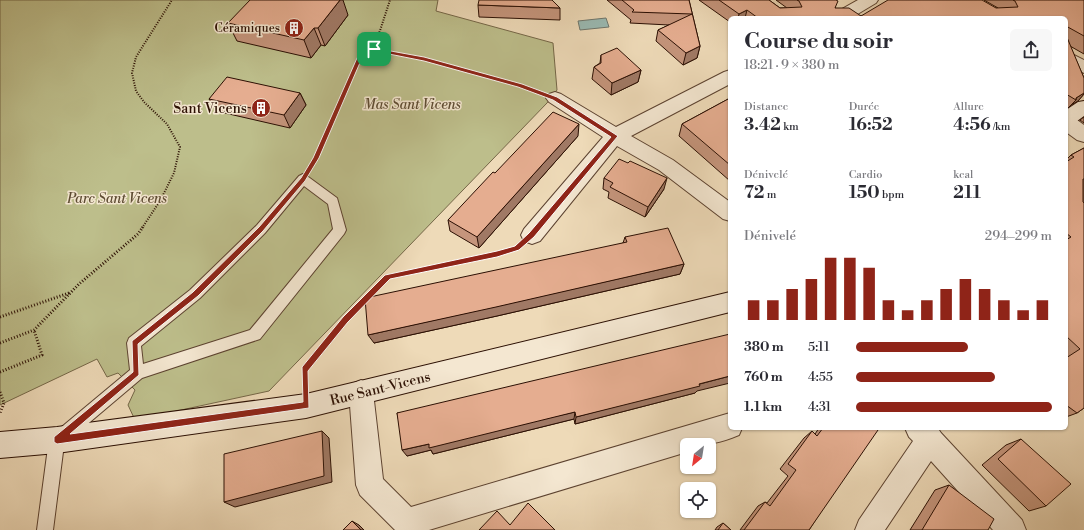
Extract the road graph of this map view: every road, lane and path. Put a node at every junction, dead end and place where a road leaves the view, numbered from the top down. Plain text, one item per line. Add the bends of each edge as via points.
1 (172, 0) edge
2 (390, 0) edge
3 (870, 0) edge
4 (842, 16) edge
5 (374, 49) junction
6 (1068, 57) edge
7 (1084, 67) edge
8 (728, 77) edge
9 (555, 98) joint
10 (1084, 107) edge
11 (1068, 119) edge
12 (1068, 123) edge
13 (1084, 135) edge
14 (615, 136) junction
15 (303, 179) junction
16 (728, 212) edge
17 (532, 235) joint
18 (72, 292) junction
19 (728, 302) edge
20 (0, 317) edge
21 (34, 330) junction
22 (0, 343) edge
23 (0, 372) edge
24 (137, 373) junction
25 (0, 392) edge
26 (361, 392) junction
27 (306, 406) junction
28 (0, 413) edge
29 (728, 427) edge
30 (924, 433) edge
31 (57, 440) junction
32 (0, 445) edge
33 (411, 526) edge
34 (45, 530) edge
35 (869, 530) edge
36 (1012, 530) edge

1 - 18 path via 136,57 132,73 136,91 167,124 180,147 174,173 160,201 138,234
2 - 5 path
3 - 4 street
5 - 9 path via 424,59 520,85
5 - 15 path via 364,51 359,58 316,158
6 - 7 street
8 - 14 street
9 - 14 street
10 - 11 street
12 - 13 street
14 - 16 street via 666,165
14 - 17 street
15 - 24 lane via 261,229 196,294 134,343
15 - 24 lane via 333,201 340,230 255,334
17 - 27 path via 517,248 497,254 388,276 345,320 304,370
18 - 20 path
18 - 21 path
19 - 26 street, Rue Sant-Vicens
21 - 22 path
21 - 23 path via 42,355
24 - 31 lane
25 - 28 path via 4,403
26 - 27 street, Rue Sant-Vicens
26 - 33 street via 370,485
27 - 31 street, Rue Sant-Vicens
29 - 33 street
30 - 35 street
30 - 36 street
31 - 32 street, Rue Sant-Vicens
31 - 34 lane

